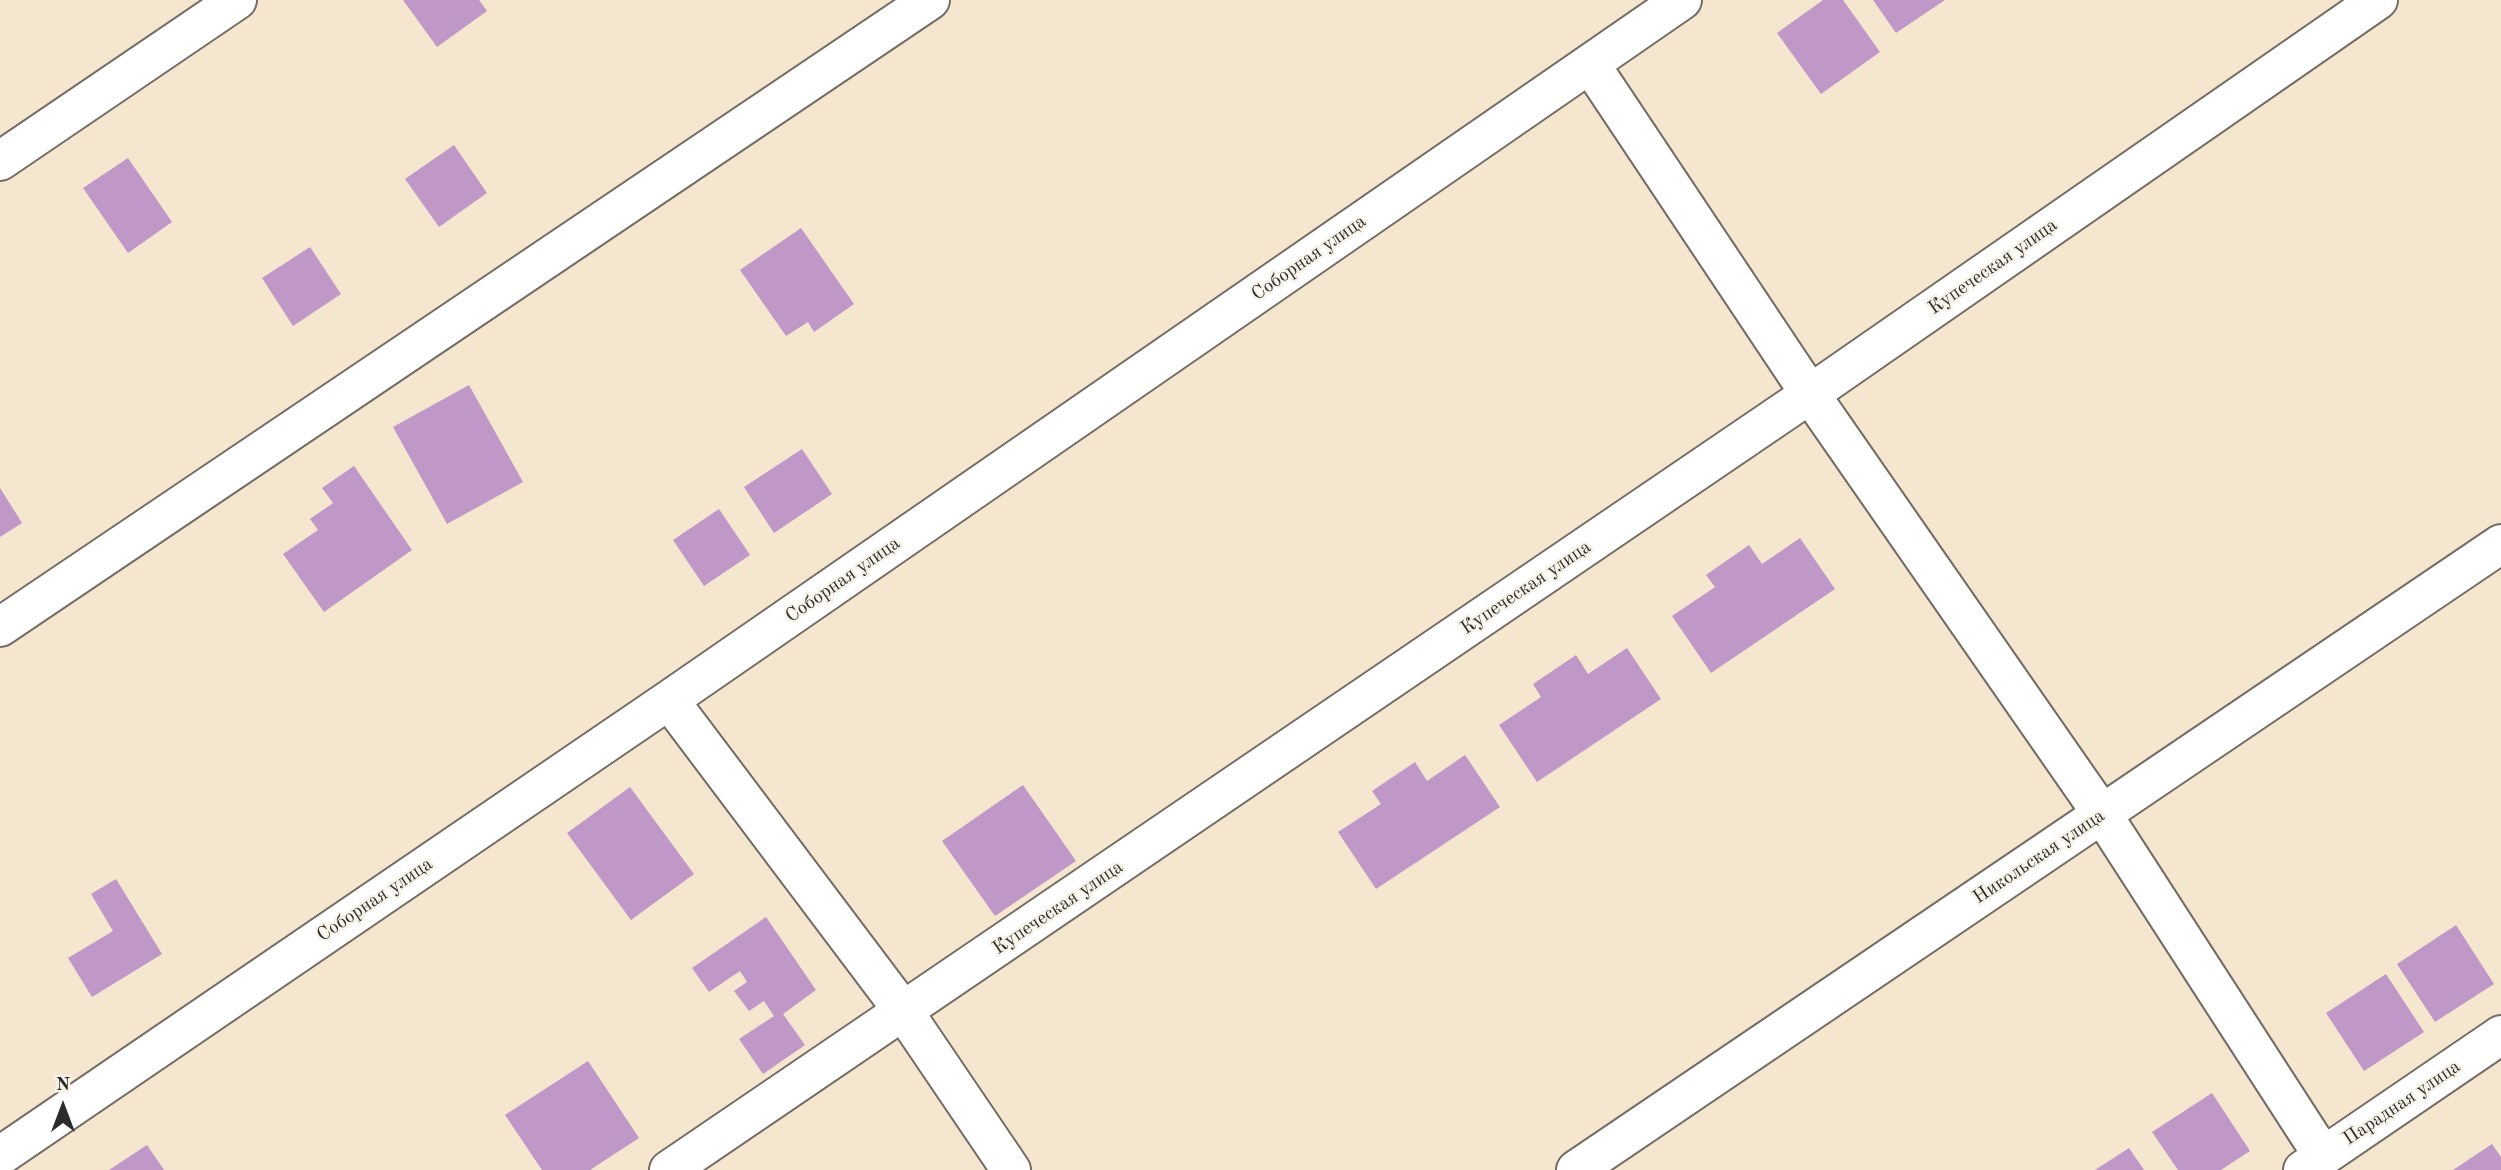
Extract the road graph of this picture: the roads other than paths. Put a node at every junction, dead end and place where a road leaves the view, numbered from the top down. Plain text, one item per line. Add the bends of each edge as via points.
1 (237, 0) edge
2 (930, 0) edge
3 (1682, 0) edge
4 (2378, 0) edge
5 (1590, 64) junction
6 (0, 161) edge
7 (1810, 394) junction
8 (2501, 544) edge
9 (0, 627) edge
10 (669, 700) junction
11 (2102, 814) junction
12 (904, 1012) junction
13 (2501, 1035) edge
14 (0, 1156) edge
15 (2313, 1163) edge
16 (669, 1170) edge
17 (1011, 1170) edge
18 (1576, 1170) edge

1 - 6 street
2 - 9 street
3 - 5 street, Соборная улица
4 - 7 street, Купеческая улица
5 - 7 street
5 - 10 street, Соборная улица
7 - 11 street
7 - 12 street, Купеческая улица
8 - 11 street, Никольская улица
10 - 12 street
10 - 14 street, Соборная улица
11 - 15 street
11 - 18 street, Никольская улица
12 - 16 street, Купеческая улица
12 - 17 street
13 - 15 street, Парадная улица

